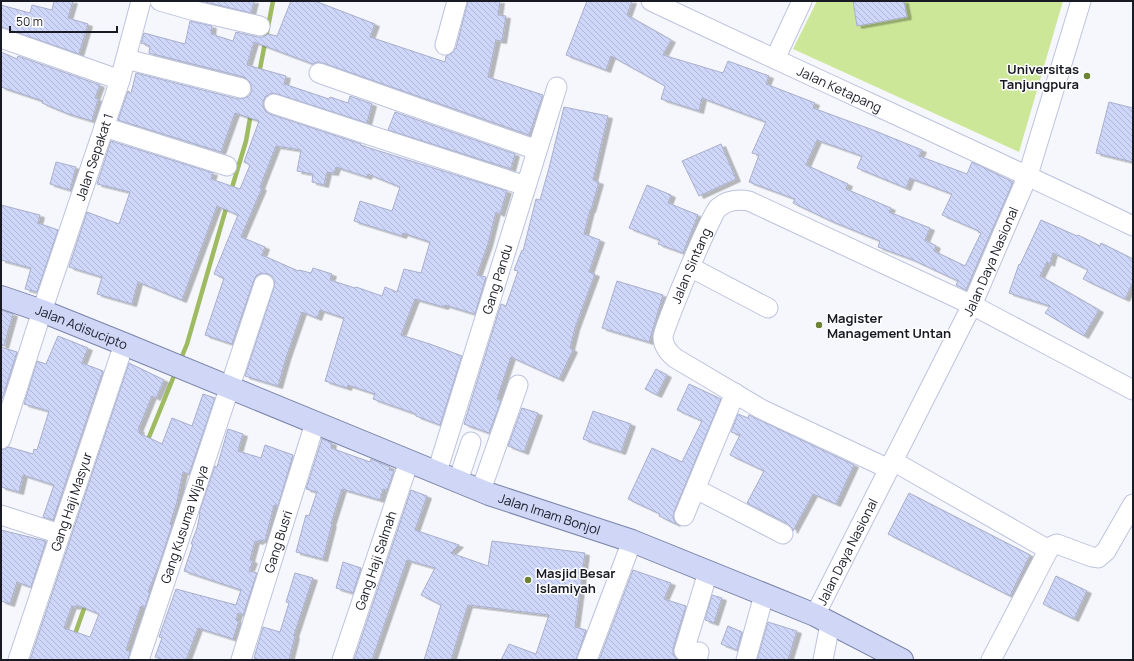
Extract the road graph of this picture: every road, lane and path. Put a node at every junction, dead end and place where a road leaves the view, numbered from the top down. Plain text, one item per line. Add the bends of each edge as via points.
1 (141, 1) edge
2 (160, 1) edge
3 (457, 1) edge
4 (651, 1) edge
5 (802, 1) edge
6 (1081, 1) edge
7 (260, 26) dead end
8 (1, 38) edge
9 (445, 45) dead end
10 (126, 59) junction
11 (774, 60) junction
12 (319, 73) dead end
13 (120, 80) junction
14 (557, 87) dead end
15 (241, 88) dead end
16 (274, 104) dead end
17 (104, 127) junction
18 (537, 150) junction
19 (227, 166) dead end
20 (1028, 175) junction
21 (526, 186) junction
22 (1133, 226) edge
23 (690, 267) junction
24 (264, 284) dead end
25 (1, 297) edge
26 (972, 305) junction
27 (768, 308) dead end
28 (42, 311) junction
29 (124, 344) junction
30 (194, 374) joint
31 (518, 385) dead end
32 (229, 388) junction
33 (1133, 390) edge
34 (735, 393) junction
35 (315, 423) junction
36 (1, 439) edge
37 (470, 442) dead end
38 (409, 461) junction
39 (891, 465) junction
40 (437, 472) junction
41 (458, 481) junction
42 (696, 488) junction
43 (481, 490) junction
44 (1133, 504) edge
45 (1, 515) edge
46 (684, 516) dead end
47 (60, 534) junction
48 (783, 534) dead end
49 (632, 541) junction
50 (1047, 549) junction
51 (708, 572) junction
52 (764, 595) junction
53 (823, 620) junction
54 (18, 660) edge
55 (139, 660) edge
56 (241, 660) edge
57 (342, 660) edge
58 (587, 660) edge
59 (697, 660) edge
60 (746, 660) edge
61 (823, 660) edge
62 (902, 660) edge
63 (991, 660) edge

1 - 10 street, Jalan Sepakat 1
2 - 7 street
3 - 9 street
4 - 11 street, Jalan Ketapang
5 - 11 street
6 - 20 street, Jalan Daya Nasional
8 - 13 street
10 - 13 street, Jalan Sepakat 1
10 - 15 street
11 - 20 street, Jalan Ketapang
12 - 18 street
13 - 17 street, Jalan Sepakat 1
14 - 18 street, Gang Pandu
16 - 21 street
17 - 19 street
17 - 28 street, Jalan Sepakat 1
18 - 21 street, Gang Pandu
20 - 22 street, Jalan Ketapang
20 - 26 street, Jalan Daya Nasional
21 - 40 street, Gang Pandu
23 - 26 street, Jalan Sintang via 717,208 738,199 749,201
23 - 27 street
23 - 34 street, Jalan Sintang via 663,336 664,342 675,358
24 - 32 street, Gang Kusuma Wijaya
25 - 28 main road, Jalan Adisucipto
26 - 33 street, Jalan Sintang
26 - 39 street, Jalan Daya Nasional
28 - 29 main road, Jalan Adisucipto
28 - 36 street, Jalan Sepakat 1
29 - 30 main road, Jalan Adisucipto
29 - 47 street, Gang Haji Masyur
30 - 32 main road, Jalan Imam Bonjol
31 - 43 street
32 - 35 main road, Jalan Imam Bonjol
32 - 55 street, Gang Kusuma Wijaya
34 - 39 street, Jalan Sintang via 762,409
34 - 42 street
35 - 38 main road, Jalan Imam Bonjol
35 - 56 street, Gang Busri
37 - 41 street
38 - 40 main road, Jalan Imam Bonjol
38 - 57 street, Gang Haji Salmah
39 - 50 street, Jalan Sintang
39 - 53 street, Jalan Daya Nasional
40 - 41 main road, Jalan Imam Bonjol
41 - 43 main road, Jalan Imam Bonjol
42 - 46 street
42 - 48 street
43 - 49 main road, Jalan Imam Bonjol
44 - 50 street via 1106,551 1098,558 1057,544
45 - 47 street
47 - 54 street, Gang Haji Masyur
49 - 51 main road, Jalan Imam Bonjol
49 - 58 street
50 - 63 street
51 - 52 main road, Jalan Imam Bonjol
51 - 59 street via 684,651 699,652
52 - 53 main road, Jalan Imam Bonjol
52 - 60 street
53 - 61 street, Jalan Daya Nasional
53 - 62 main road, Jalan Imam Bonjol

